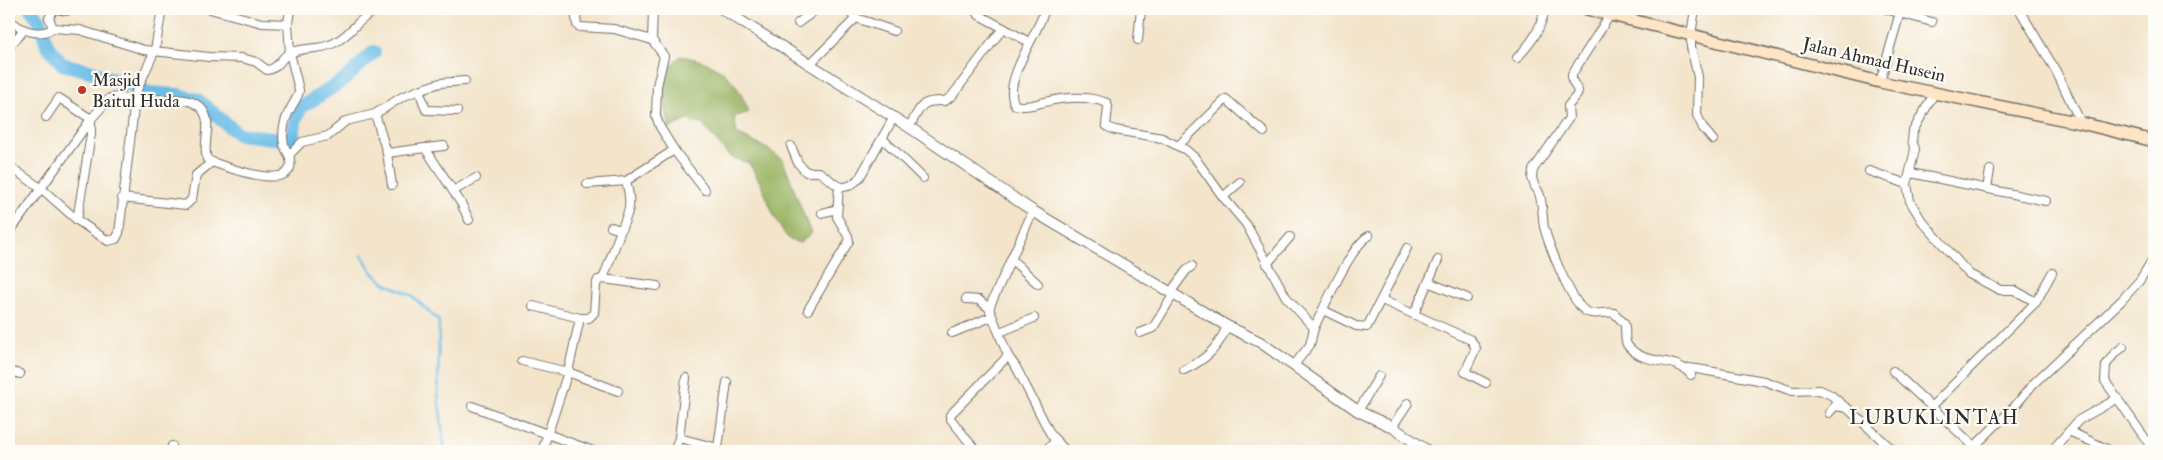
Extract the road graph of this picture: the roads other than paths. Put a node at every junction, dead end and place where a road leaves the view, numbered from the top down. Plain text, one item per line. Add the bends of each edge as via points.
1 (56, 9) edge
2 (68, 9) edge
3 (162, 9) edge
4 (210, 9) edge
5 (290, 9) edge
6 (387, 9) edge
7 (575, 9) edge
8 (653, 9) edge
9 (722, 9) edge
10 (817, 9) edge
11 (846, 9) edge
12 (973, 9) edge
13 (1045, 9) edge
14 (1141, 9) edge
15 (1545, 9) edge
16 (1587, 9) edge
17 (1695, 9) edge
18 (1885, 9) edge
19 (2019, 9) edge
20 (1901, 11) edge
21 (1610, 15) junction
22 (856, 18) junction
23 (9, 19) edge
24 (1932, 22) dead end
25 (798, 23) dead end
26 (288, 24) junction
27 (1003, 28) junction
28 (52, 29) junction
29 (23, 30) junction
30 (894, 31) dead end
31 (1691, 35) junction
32 (652, 40) junction
33 (1138, 40) dead end
34 (1029, 42) junction
35 (9, 47) edge
36 (155, 50) junction
37 (290, 53) junction
38 (1517, 58) dead end
39 (809, 65) junction
40 (465, 81) dead end
41 (1880, 82) junction
42 (65, 90) dead end
43 (418, 90) junction
44 (1935, 92) junction
45 (59, 98) junction
46 (136, 101) junction
47 (457, 111) dead end
48 (376, 114) junction
49 (46, 117) dead end
50 (894, 117) junction
51 (91, 119) junction
52 (2081, 123) junction
53 (909, 127) junction
54 (1264, 132) dead end
55 (882, 138) junction
56 (1713, 140) dead end
57 (2154, 141) edge
58 (444, 146) dead end
59 (791, 146) dead end
60 (1178, 146) junction
61 (425, 148) junction
62 (674, 150) junction
63 (287, 151) junction
64 (388, 153) junction
65 (212, 162) junction
66 (9, 166) edge
67 (1990, 170) dead end
68 (1869, 172) dead end
69 (1911, 173) junction
70 (476, 178) dead end
71 (923, 178) dead end
72 (626, 181) junction
73 (1240, 182) dead end
74 (587, 184) dead end
75 (1907, 184) junction
76 (392, 185) dead end
77 (839, 186) junction
78 (42, 189) junction
79 (1987, 189) junction
80 (453, 190) junction
81 (705, 190) dead end
82 (1223, 197) junction
83 (122, 198) junction
84 (2046, 201) dead end
85 (837, 209) junction
86 (1033, 211) junction
87 (822, 213) dead end
88 (77, 220) junction
89 (469, 220) dead end
90 (611, 227) dead end
91 (622, 230) junction
92 (9, 233) edge
93 (1369, 236) dead end
94 (1290, 237) dead end
95 (1407, 248) dead end
96 (2154, 257) edge
97 (1011, 259) junction
98 (1438, 260) dead end
99 (1267, 264) junction
100 (1192, 266) dead end
101 (2052, 273) dead end
102 (603, 278) junction
103 (1428, 282) junction
104 (1038, 284) dead end
105 (657, 286) dead end
106 (1172, 294) junction
107 (1467, 298) dead end
108 (966, 299) dead end
109 (1382, 300) junction
110 (2036, 302) junction
111 (533, 306) dead end
112 (989, 308) junction
113 (808, 310) dead end
114 (1323, 310) junction
115 (1414, 314) junction
116 (991, 317) junction
117 (580, 318) junction
118 (1034, 318) dead end
119 (1227, 326) junction
120 (1314, 328) junction
121 (1000, 332) junction
122 (1140, 332) dead end
123 (952, 333) dead end
124 (2123, 347) dead end
125 (1008, 356) junction
126 (522, 360) dead end
127 (1294, 365) junction
128 (1184, 370) dead end
129 (9, 371) edge
130 (1893, 371) dead end
131 (568, 372) junction
132 (20, 374) dead end
133 (1380, 376) dead end
134 (686, 378) dead end
135 (727, 382) dead end
136 (1486, 383) dead end
137 (618, 391) dead end
138 (2118, 398) junction
139 (1408, 403) dead end
140 (472, 406) dead end
141 (1844, 406) junction
142 (1931, 407) junction
143 (1358, 411) junction
144 (1829, 413) dead end
145 (1392, 427) junction
146 (2069, 431) junction
147 (548, 434) junction
148 (679, 438) junction
149 (1056, 441) junction
150 (973, 447) dead end
151 (2056, 447) dead end
152 (2153, 447) edge
153 (1977, 449) edge
154 (2101, 449) edge
155 (542, 451) edge
156 (593, 451) edge
157 (674, 451) edge
158 (1044, 451) edge
159 (1066, 451) edge
160 (1428, 451) edge
161 (1894, 451) edge
162 (2110, 451) edge

1 - 2 street
1 - 28 street via 50,18
3 - 36 street
4 - 26 street via 262,23
5 - 26 street
6 - 37 street via 368,14 356,28 333,44
7 - 32 street via 580,27 614,28
8 - 32 street
9 - 39 street
10 - 25 street
11 - 22 street
12 - 27 street
13 - 34 street
14 - 33 street
15 - 38 street via 1533,40
16 - 21 main road, Jalan Ahmad Husein
17 - 31 street
18 - 20 street
19 - 52 street via 2056,71
20 - 24 street
20 - 41 street
21 - 31 main road, Jalan Ahmad Husein
21 - 141 street via 1572,74 1578,91 1568,107 1569,118 1533,170 1532,178 1542,198 1540,205 1545,229 1556,261 1580,305 1590,313 1612,312 1618,316 1626,327 1627,345 1642,357 1676,364 1689,373 1689,368 1764,381 1792,390 1820,390
22 - 30 street
22 - 39 street
23 - 29 street
26 - 37 street
27 - 34 street
27 - 53 street via 952,96 945,101 924,103
28 - 29 street
28 - 36 street via 80,30
29 - 35 street
31 - 41 main road, Jalan Ahmad Husein
31 - 56 street via 1698,77 1697,115
32 - 62 street via 664,56 657,86 656,116
34 - 60 street via 1013,86 1015,106 1026,107 1066,98 1098,100 1107,103 1108,127 1155,135
36 - 37 street via 242,58 267,70 274,69
36 - 46 street via 138,88
37 - 63 street via 299,95 290,109 282,135
39 - 50 street
40 - 43 street via 440,83
41 - 44 main road, Jalan Ahmad Husein
42 - 45 street
43 - 47 street via 426,110
43 - 48 street
44 - 52 main road, Jalan Ahmad Husein
44 - 69 street via 1913,131 1915,149
45 - 49 street
45 - 51 street
46 - 51 street via 114,96
46 - 65 street via 178,99 196,105 206,119 206,155
46 - 83 street
48 - 63 street via 346,122 328,136 302,142
48 - 64 street
50 - 53 street
50 - 55 street
51 - 78 street
51 - 88 street
52 - 57 main road, Jalan Ahmad Husein
53 - 86 street
54 - 60 street via 1226,99
55 - 71 street
55 - 77 street via 854,183
58 - 61 street
59 - 77 street via 806,172 819,172
60 - 82 street via 1195,158
61 - 64 street
61 - 80 street
62 - 72 street
62 - 81 street
63 - 65 street via 290,165 287,171 274,178
64 - 76 street
65 - 83 street via 196,175 192,199 186,205
66 - 78 street
67 - 79 street
68 - 75 street
69 - 75 street
69 - 79 street
70 - 80 street
72 - 74 street
72 - 91 street via 630,209
73 - 82 street
75 - 110 street via 1910,201 1922,221 1969,274 2000,290 2014,290
77 - 85 street
78 - 88 street
78 - 92 street
79 - 84 street
80 - 89 street
82 - 99 street via 1246,224
83 - 88 street via 119,233 112,241
85 - 87 street
85 - 113 street via 837,217 849,241
86 - 97 street
86 - 106 street
90 - 91 street
91 - 102 street
93 - 114 street via 1362,240
94 - 99 street
95 - 109 street
96 - 153 street via 2140,280 2121,301 2033,384
97 - 104 street
97 - 112 street
98 - 103 street
99 - 120 street via 1286,297
100 - 106 street
101 - 110 street
102 - 105 street
102 - 117 street via 596,285 592,316
103 - 107 street
103 - 115 street
106 - 119 street
106 - 122 street via 1153,328
108 - 112 street via 979,300
109 - 114 street via 1370,324 1364,328
109 - 115 street
110 - 142 street
111 - 117 street
112 - 116 street
114 - 120 street
115 - 136 street via 1471,340 1476,348 1465,372
116 - 121 street
116 - 123 street
117 - 131 street
118 - 121 street
119 - 127 street via 1260,342
119 - 128 street via 1210,354
120 - 127 street via 1310,345
121 - 125 street
124 - 138 street via 2114,354 2105,371 2105,380
125 - 149 street
125 - 150 street via 950,413 950,418
126 - 131 street
127 - 143 street
129 - 132 street
130 - 142 street
131 - 137 street
131 - 147 street
133 - 143 street
134 - 148 street
135 - 148 street via 718,448
138 - 146 street via 2079,420
138 - 152 street
139 - 145 street
140 - 147 street
141 - 144 street via 1835,406
141 - 161 street
142 - 153 street
143 - 145 street
145 - 160 street
146 - 151 street
146 - 154 street
147 - 155 street
147 - 156 street
148 - 157 street
149 - 158 street
149 - 159 street
154 - 162 street

